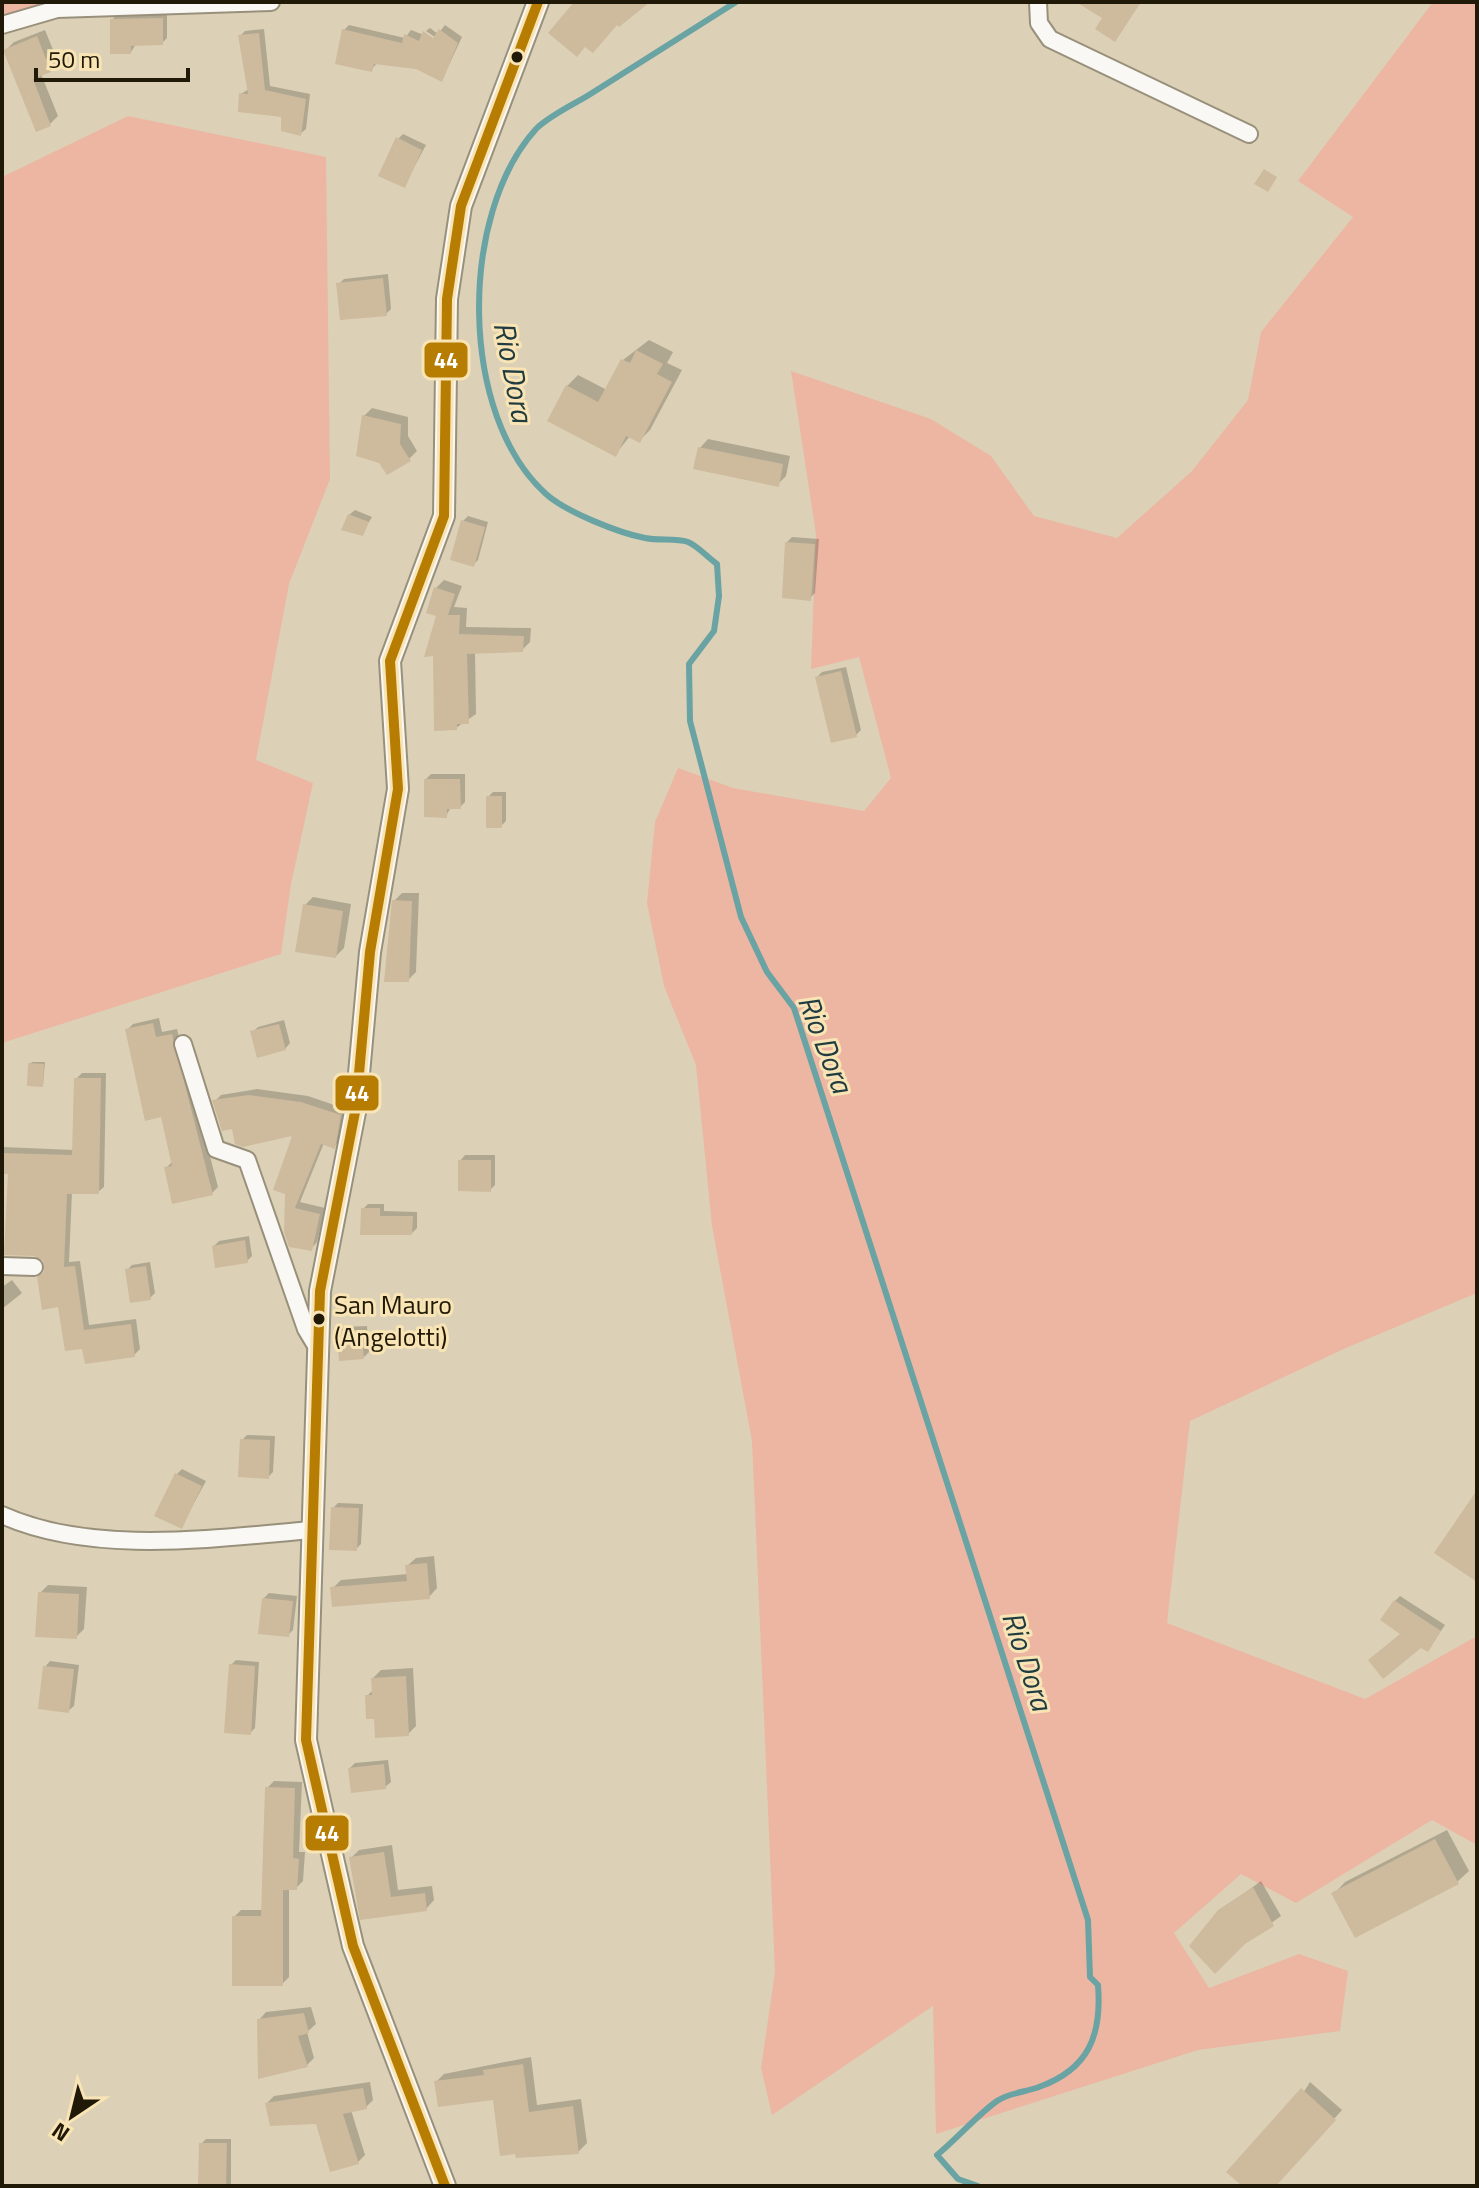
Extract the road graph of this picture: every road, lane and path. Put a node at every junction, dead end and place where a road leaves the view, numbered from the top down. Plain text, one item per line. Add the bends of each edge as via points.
1 (271, 2) edge
2 (538, 2) edge
3 (1038, 2) edge
4 (2, 25) edge
5 (1249, 134) dead end
6 (183, 1044) dead end
7 (2, 1266) edge
8 (34, 1267) dead end
9 (318, 1349) junction
10 (2, 1515) edge
11 (312, 1530) junction
12 (445, 2186) edge

1 - 4 street via 57,9
2 - 9 street via 461,206 447,299 444,516 390,661 398,789 370,952 356,1107 320,1291
3 - 5 street via 1039,23 1050,39
6 - 9 street via 216,1149 247,1160 306,1329
7 - 8 street
9 - 11 street
10 - 11 street via 26,1526 79,1536 176,1541
11 - 12 street via 306,1740 353,1946

